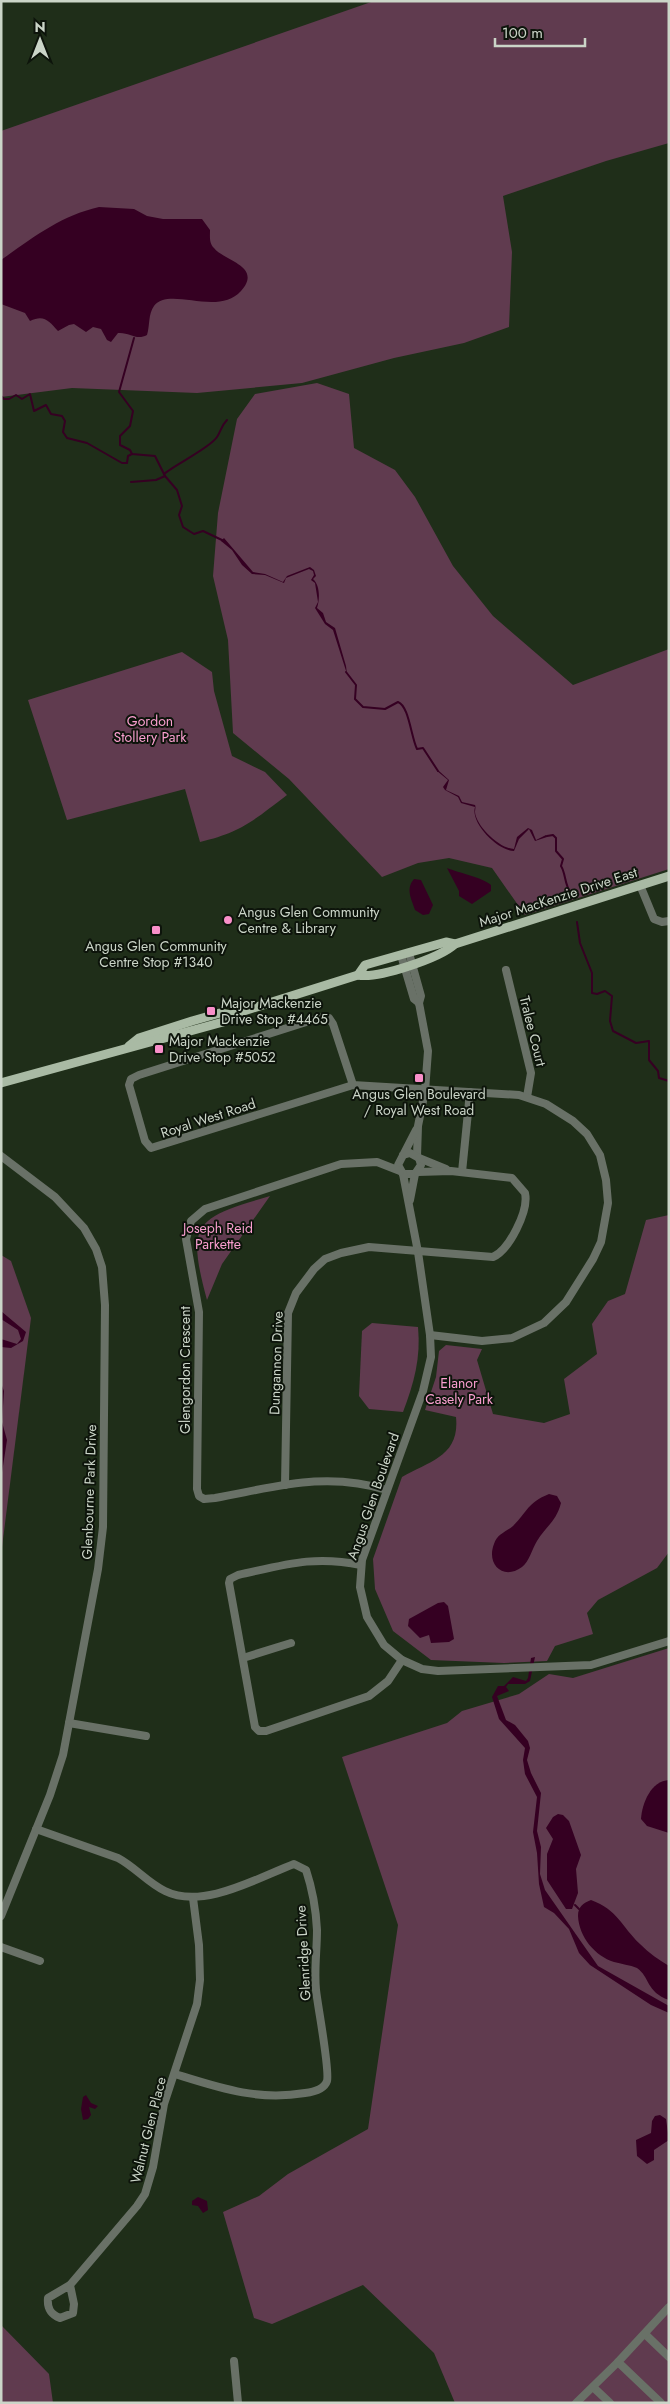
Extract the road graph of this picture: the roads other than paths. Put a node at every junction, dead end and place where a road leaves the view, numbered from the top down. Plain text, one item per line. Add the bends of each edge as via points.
1 (669, 876) edge
2 (640, 886) junction
3 (669, 921) edge
4 (455, 944) junction
5 (405, 954) junction
6 (409, 964) junction
7 (506, 970) dead end
8 (358, 975) junction
9 (1, 1083) edge
10 (353, 1085) junction
11 (425, 1090) junction
12 (470, 1092) junction
13 (527, 1097) junction
14 (418, 1126) junction
15 (1, 1156) edge
16 (402, 1156) junction
17 (418, 1157) junction
18 (377, 1162) junction
19 (450, 1171) junction
20 (402, 1172) junction
21 (462, 1172) junction
22 (416, 1173) junction
23 (409, 1207) junction
24 (418, 1252) junction
25 (430, 1335) junction
26 (285, 1485) junction
27 (387, 1490) junction
28 (361, 1565) junction
29 (669, 1640) edge
30 (291, 1643) dead end
31 (243, 1658) junction
32 (402, 1660) junction
33 (69, 1723) junction
34 (146, 1736) dead end
35 (36, 1829) junction
36 (193, 1898) junction
37 (1, 1916) edge
38 (1, 1946) edge
39 (40, 1961) dead end
40 (175, 2074) junction
41 (70, 2285) junction
42 (669, 2307) edge
43 (645, 2334) junction
44 (669, 2357) edge
45 (234, 2360) dead end
46 (618, 2362) junction
47 (593, 2386) junction
48 (238, 2403) edge
49 (576, 2403) edge
50 (610, 2403) edge
51 (661, 2403) edge

1 - 2 main road, Major MacKenzie Drive East
2 - 3 street via 654,919
2 - 4 main road, Major MacKenzie Drive East
4 - 5 main road, Major MacKenzie Drive East via 446,942
4 - 6 main road, Major MacKenzie Drive East via 447,952
5 - 6 street
5 - 8 main road, Major MacKenzie Drive East via 365,965
6 - 8 main road, Major MacKenzie Drive East via 367,977
6 - 11 street via 414,999 419,1003 428,1051
7 - 13 street, Tralee Court via 531,1073
8 - 9 main road, Major MacKenzie Drive East via 231,1015 220,1013 192,1021 139,1038 129,1046
10 - 10 street, Royal West Road via 156,1148 147,1146 129,1088 134,1076 322,1016 333,1024
10 - 11 street, Royal West Road
11 - 12 street, Royal West Road
11 - 14 street
12 - 13 street, Royal West Road
12 - 21 street
13 - 25 street, Royal West Road via 573,1120 598,1149 608,1195 601,1242 562,1307 533,1330 488,1342
14 - 16 street
14 - 17 street
15 - 33 street, Glenbourne Park Drive via 56,1197 84,1228 98,1255 104,1282 102,1541
16 - 17 street via 410,1153
16 - 18 street, Glengordon Crescent
16 - 20 street via 398,1162
17 - 19 street
17 - 22 street via 421,1165
18 - 20 street, Glengordon Crescent
18 - 26 street, Glengordon Crescent via 333,1166 205,1209 195,1216 186,1233 199,1312 198,1494 204,1499 214,1498
19 - 21 street
19 - 22 street
20 - 22 street
20 - 23 street, Angus Glen Boulevard
21 - 24 street via 512,1178 525,1194 527,1203 523,1216 503,1249 493,1257
22 - 23 street, Angus Glen Boulevard
23 - 24 street, Angus Glen Boulevard
24 - 25 street, Angus Glen Boulevard
24 - 26 street, Dungannon Drive via 369,1247 332,1256 314,1269 293,1297 288,1317
25 - 27 street, Angus Glen Boulevard via 428,1373
26 - 27 street, Glengordon Crescent via 329,1480
27 - 28 street, Angus Glen Boulevard
28 - 31 street via 312,1560 232,1576 229,1583
28 - 32 street, Angus Glen Boulevard via 360,1592 370,1623 384,1644
29 - 32 street, Angus Glen Boulevard via 598,1664 438,1672
30 - 31 street
31 - 32 street via 255,1727 263,1731 369,1696 388,1681
33 - 34 street
33 - 35 street, Glenbourne Park Drive via 58,1772
35 - 36 street, Glenridge Drive via 113,1855 130,1864 162,1890 179,1897
35 - 37 street, Glenbourne Park Drive
36 - 40 street, Walnut Glen Place via 200,1980 197,2004
36 - 40 street, Glenridge Drive via 222,1891 294,1864 306,1870 317,1928 316,1984 328,2074 322,2088 293,2095 265,2096 232,2091
38 - 39 street
40 - 41 street, Walnut Glen Place via 164,2104 153,2167 144,2194
41 - 41 street, Walnut Glen Place via 73,2312 60,2318 52,2315 48,2298
42 - 43 street
43 - 44 street
43 - 46 street
45 - 48 street
46 - 47 street
46 - 51 street
47 - 49 street
47 - 50 street

